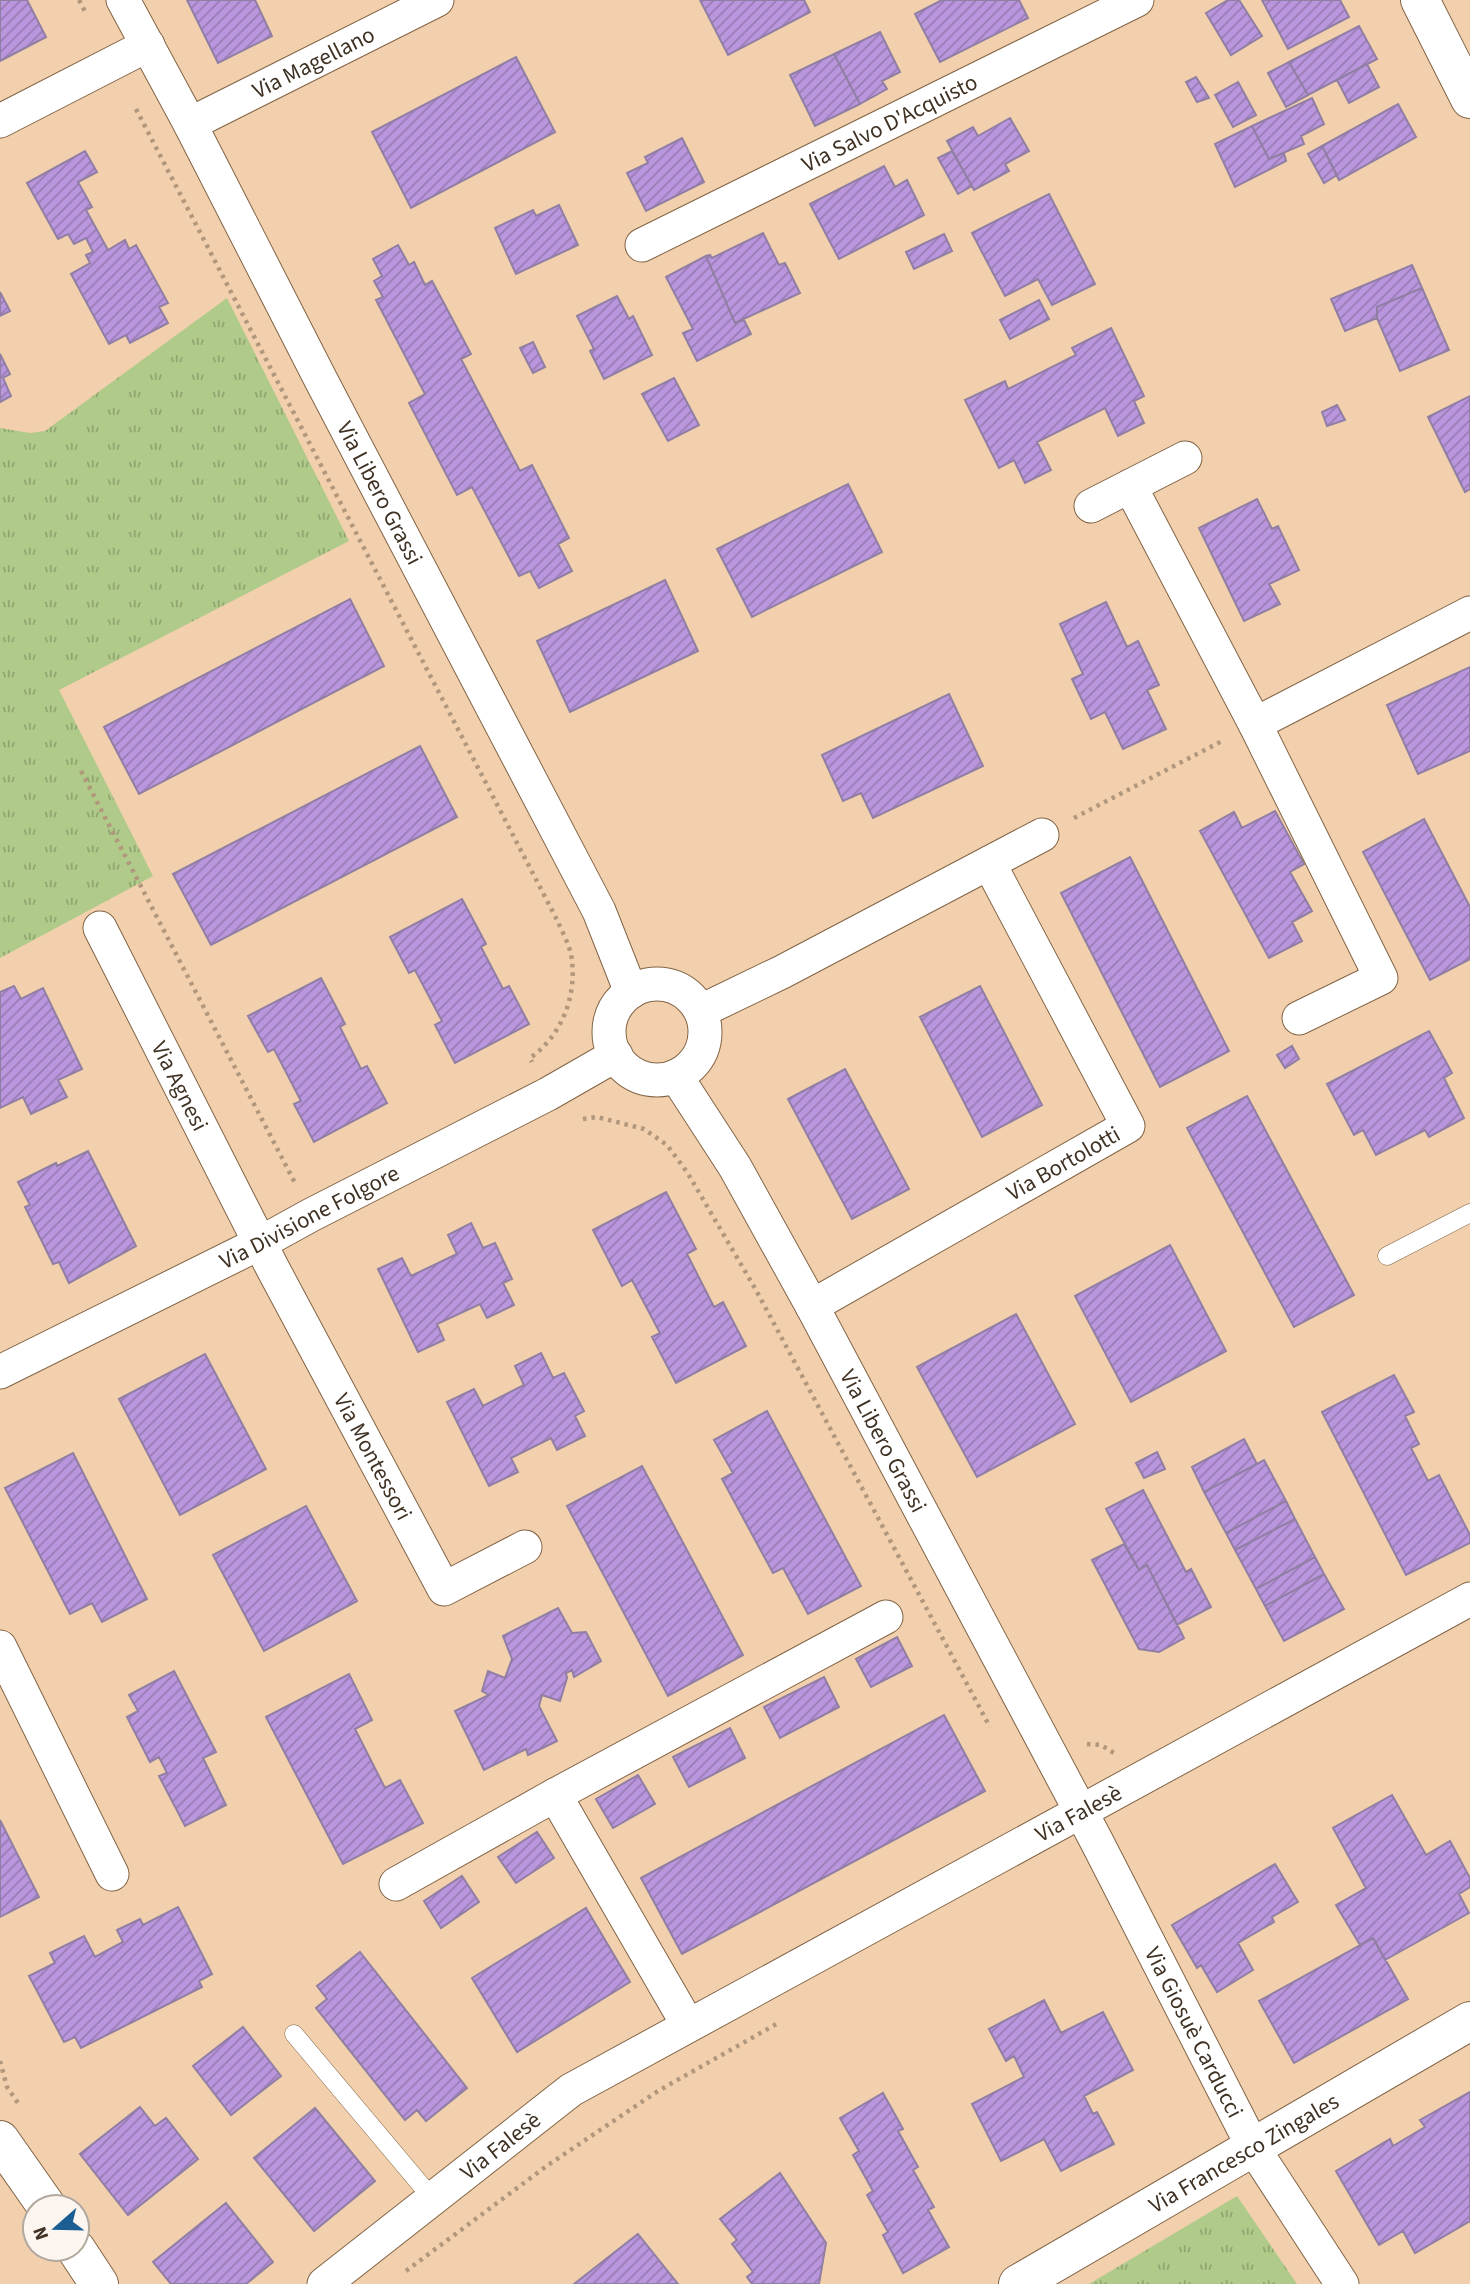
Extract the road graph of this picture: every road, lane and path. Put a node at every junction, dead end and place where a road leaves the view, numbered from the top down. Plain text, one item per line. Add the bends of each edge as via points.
1 (79, 0) edge
2 (123, 0) edge
3 (437, 0) edge
4 (1136, 0) edge
5 (1420, 0) edge
6 (148, 45) junction
7 (113, 63) junction
8 (1470, 99) edge
9 (0, 121) edge
10 (190, 124) junction
11 (642, 245) dead end
12 (1185, 458) dead end
13 (1130, 486) junction
14 (1091, 506) dead end
15 (1470, 612) edge
16 (1255, 724) junction
17 (81, 771) dead end
18 (1042, 835) joint
19 (989, 863) junction
20 (100, 928) dead end
21 (631, 992) junction
22 (701, 1011) junction
23 (1299, 1018) dead end
24 (615, 1055) junction
25 (676, 1076) junction
26 (555, 1108) junction
27 (1470, 1213) edge
28 (311, 1215) junction
29 (261, 1242) junction
30 (1387, 1256) dead end
31 (812, 1306) junction
32 (0, 1372) edge
33 (525, 1547) dead end
34 (1470, 1599) edge
35 (886, 1617) dead end
36 (0, 1647) edge
37 (992, 1729) dead end
38 (1052, 1759) junction
39 (1132, 1782) junction
40 (555, 1795) junction
41 (1081, 1812) junction
42 (113, 1874) dead end
43 (396, 1884) dead end
44 (788, 2017) dead end
45 (1470, 2021) edge
46 (688, 2025) junction
47 (294, 2034) dead end
48 (0, 2140) edge
49 (1254, 2148) junction
50 (37, 2193) edge
51 (432, 2197) junction
52 (85, 2263) edge
53 (399, 2276) dead end
54 (99, 2284) edge
55 (324, 2284) edge
56 (1018, 2284) edge
57 (1342, 2284) edge

1 - 7 path
2 - 6 street, Via Libero Grassi
3 - 10 street, Via Magellano
4 - 11 street, Via Salvo D'Acquisto
5 - 8 street
6 - 7 street
6 - 10 street, Via Libero Grassi
7 - 9 street
7 - 26 path via 571,953 572,990 564,1019 544,1048 530,1058
10 - 21 street, Via Libero Grassi via 599,911
12 - 13 street
13 - 14 street
13 - 16 street
15 - 16 street
16 - 18 path
16 - 23 street via 1381,978
17 - 28 path
18 - 19 street
19 - 22 street
19 - 31 street, Via Bortolotti via 1128,1126
20 - 29 street, Via Agnesi
21 - 22 street via 664,984 691,998
21 - 24 street via 619,1003 611,1021
22 - 25 street via 703,1047 690,1067
24 - 25 street via 625,1067 647,1079
24 - 26 street, Via Divisione Folgore
25 - 31 street, Via Libero Grassi via 735,1167
26 - 28 street, Via Divisione Folgore
26 - 37 path via 644,1129 667,1145 687,1172 756,1290
27 - 30 lane
28 - 29 street, Via Divisione Folgore
29 - 32 street, Via Divisione Folgore
29 - 33 street, Via Montessori via 444,1589
31 - 38 street, Via Libero Grassi
34 - 39 street, Via Falesè
35 - 40 street
36 - 42 street
38 - 39 path via 1076,1747 1101,1745 1113,1751
38 - 41 street, Via Libero Grassi
39 - 41 street, Via Falesè
40 - 43 street
40 - 46 street
41 - 46 street, Via Falesè
41 - 49 street, Via Giosuè Carducci
44 - 53 path via 658,2091 548,2165
45 - 49 street, Via Francesco Zingales
46 - 51 street, Via Falesè via 571,2090
47 - 51 lane
48 - 50 street
49 - 56 street, Via Francesco Zingales
49 - 57 street, Via Giosuè Carducci
51 - 55 street, Via Falesè
52 - 54 street

